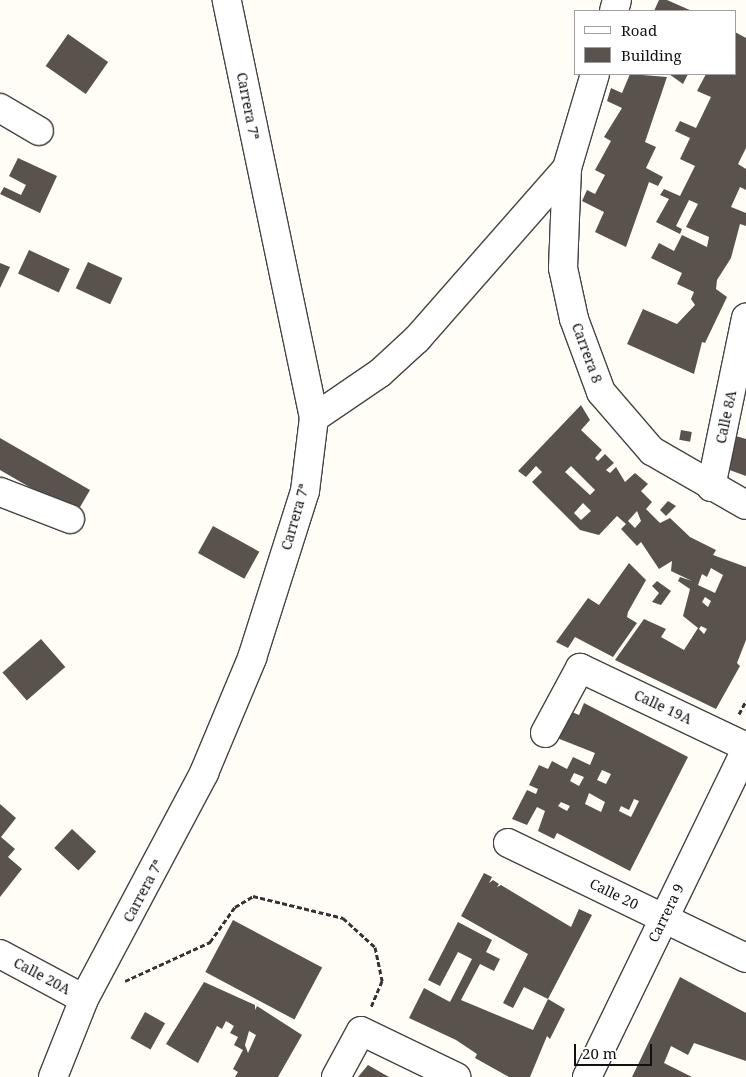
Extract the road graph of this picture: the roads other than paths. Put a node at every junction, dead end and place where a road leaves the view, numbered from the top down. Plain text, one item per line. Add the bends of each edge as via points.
1 (227, 0) edge
2 (595, 75) edge
3 (0, 108) edge
4 (39, 131) dead end
5 (567, 168) junction
6 (746, 318) edge
7 (314, 418) junction
8 (711, 487) junction
9 (0, 492) edge
10 (746, 505) edge
11 (70, 519) dead end
12 (545, 733) dead end
13 (746, 748) edge
14 (508, 843) dead end
15 (664, 918) junction
16 (0, 954) edge
17 (746, 958) edge
18 (84, 999) junction
19 (53, 1077) edge
20 (336, 1077) edge
21 (456, 1077) edge
22 (587, 1077) edge

1 - 7 street, Carrera 7ª
2 - 5 street, Carrera 8
3 - 4 street
5 - 7 street, Carrera 8 via 417,339 380,372
5 - 8 street, Carrera 8 via 563,268 574,319 601,392 652,451
6 - 8 street, Calle 8A
7 - 18 street, Carrera 7ª via 305,491 252,658 204,773
8 - 10 street, Carrera 8
9 - 11 street
12 - 13 street, Calle 19A via 580,668
13 - 15 street, Carrera 9
14 - 15 street, Calle 20
15 - 17 street, Calle 20
15 - 22 street, Carrera 9
16 - 18 street, Calle 20A
18 - 19 street, Carrera 7ª
20 - 21 street via 361,1031

